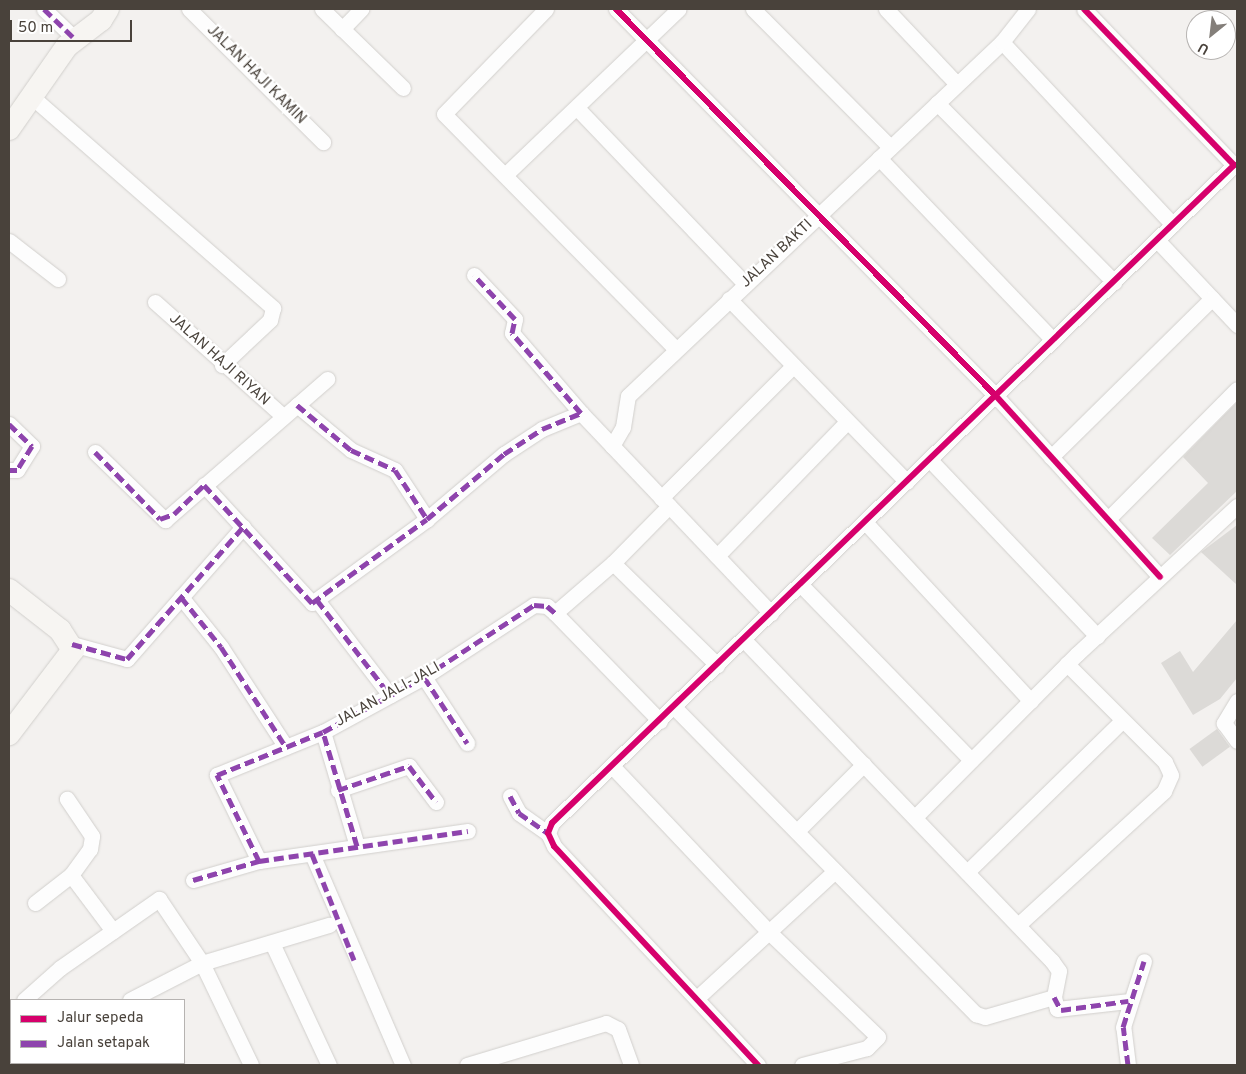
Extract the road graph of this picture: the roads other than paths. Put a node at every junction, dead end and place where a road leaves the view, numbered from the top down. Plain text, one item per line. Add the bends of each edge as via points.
1 (44, 9) edge
2 (108, 9) edge
3 (189, 9) edge
4 (322, 9) edge
5 (361, 9) edge
6 (546, 9) edge
7 (616, 9) edge
8 (679, 9) edge
9 (752, 9) edge
10 (886, 9) edge
11 (1028, 9) edge
12 (1084, 9) edge
13 (342, 29) junction
14 (74, 38) junction
15 (648, 40) junction
16 (1002, 42) junction
17 (957, 84) junction
18 (403, 88) dead end
19 (31, 96) junction
20 (937, 103) junction
21 (577, 108) junction
22 (9, 128) edge
23 (323, 142) dead end
24 (890, 147) junction
25 (879, 158) junction
26 (1236, 165) edge
27 (505, 175) junction
28 (820, 213) junction
29 (1173, 225) junction
30 (1156, 240) junction
31 (9, 241) edge
32 (474, 275) dead end
33 (58, 279) dead end
34 (1114, 282) junction
35 (745, 284) junction
36 (1212, 298) junction
37 (729, 299) junction
38 (155, 302) dead end
39 (1237, 325) edge
40 (1053, 340) junction
41 (676, 348) junction
42 (222, 365) junction
43 (792, 367) junction
44 (327, 378) dead end
45 (1237, 389) edge
46 (996, 396) junction
47 (297, 405) junction
48 (581, 413) junction
49 (283, 416) junction
50 (846, 423) junction
51 (9, 424) edge
52 (612, 446) junction
53 (95, 452) dead end
54 (1051, 457) junction
55 (930, 460) junction
56 (9, 470) edge
57 (907, 482) junction
58 (204, 485) junction
59 (665, 502) junction
60 (1237, 506) edge
61 (427, 519) junction
62 (1108, 519) junction
63 (865, 522) junction
64 (243, 527) junction
65 (717, 556) junction
66 (613, 563) junction
67 (1160, 577) junction
68 (801, 584) junction
69 (9, 590) edge
70 (181, 597) junction
71 (317, 600) junction
72 (555, 613) junction
73 (771, 613) junction
74 (1097, 636) junction
75 (744, 640) junction
76 (72, 644) junction
77 (1067, 664) junction
78 (717, 666) junction
79 (424, 676) junction
80 (390, 695) junction
81 (1031, 701) junction
82 (1237, 702) edge
83 (674, 707) junction
84 (660, 720) junction
85 (1122, 722) junction
86 (10, 731) edge
87 (323, 732) junction
88 (1237, 741) edge
89 (467, 743) dead end
90 (286, 747) junction
91 (971, 760) junction
92 (864, 764) junction
93 (612, 766) junction
94 (338, 790) junction
95 (510, 796) dead end
96 (67, 798) dead end
97 (436, 802) dead end
98 (916, 816) junction
99 (798, 830) junction
100 (468, 831) dead end
101 (548, 833) junction
102 (357, 846) junction
103 (312, 854) junction
104 (259, 862) junction
105 (835, 871) junction
106 (968, 872) junction
107 (71, 875) junction
108 (193, 880) dead end
109 (34, 903) dead end
110 (330, 925) dead end
111 (1018, 925) junction
112 (113, 931) junction
113 (769, 932) junction
114 (272, 942) junction
115 (1144, 961) dead end
116 (202, 963) junction
117 (698, 997) junction
118 (1054, 997) junction
119 (137, 998) edge
120 (25, 999) edge
121 (1128, 1001) junction
122 (251, 1065) edge
123 (329, 1065) edge
124 (403, 1065) edge
125 (467, 1065) edge
126 (631, 1065) edge
127 (758, 1065) edge
128 (802, 1065) edge
129 (1128, 1065) edge

1 - 14 street
2 - 14 street via 102,20
3 - 23 street, JALAN HAJI KAMIN
4 - 13 street
5 - 13 street
6 - 27 street via 446,108 446,119
7 - 15 street
8 - 15 street
9 - 24 street
10 - 17 street
11 - 16 street, JALAN BAKTI
12 - 26 street
13 - 18 street
14 - 19 street
15 - 21 street
15 - 28 street
16 - 17 street, JALAN BAKTI
16 - 29 street
17 - 20 street, JALAN BAKTI
19 - 22 street
19 - 42 street via 273,308 270,320
20 - 24 street, JALAN BAKTI
20 - 34 street
21 - 27 street
21 - 35 street
24 - 25 street, JALAN BAKTI
25 - 28 street, JALAN BAKTI
25 - 40 street
26 - 29 street
27 - 41 street
28 - 35 street, JALAN BAKTI
28 - 46 street
29 - 30 street
30 - 34 street
30 - 36 street
31 - 33 street
32 - 48 street via 515,319 512,333
34 - 40 street
35 - 37 street, JALAN BAKTI
36 - 39 street
36 - 54 street
37 - 41 street, JALAN BAKTI
37 - 43 street
38 - 42 street, JALAN HAJI RIYAN
40 - 46 street
41 - 52 street, JALAN BAKTI via 628,396 623,428
42 - 49 street, JALAN HAJI RIYAN
43 - 50 street
43 - 59 street
44 - 47 street
45 - 62 street
46 - 54 street
46 - 55 street
47 - 49 street
47 - 61 street via 351,450 395,470
48 - 52 street
48 - 61 street via 542,430 504,454
49 - 58 street
50 - 57 street
50 - 65 street
51 - 56 street via 32,446 17,470
52 - 59 street
53 - 58 street via 160,519 174,514
54 - 62 street
55 - 57 street
55 - 74 street
57 - 63 street
58 - 64 street
59 - 65 street
59 - 66 street
60 - 67 street
61 - 71 street
62 - 67 street
63 - 68 street
63 - 81 street
64 - 70 street
64 - 71 street via 312,603
65 - 73 street
66 - 72 street
66 - 78 street
67 - 74 street
68 - 73 street
68 - 91 street
69 - 76 street
70 - 76 street via 127,659
70 - 90 street via 221,647
71 - 80 street
72 - 79 street, JALAN JALI-JALI via 547,606 534,606
72 - 84 street
73 - 75 street
74 - 77 street
75 - 78 street
75 - 92 street
76 - 86 street via 71,659
77 - 81 street
77 - 85 street
78 - 83 street
79 - 80 street, JALAN JALI-JALI
79 - 89 street
80 - 87 street, JALAN JALI-JALI
81 - 91 street
82 - 88 street via 1224,724
83 - 84 street
83 - 99 street
84 - 93 street
85 - 106 street
85 - 111 street via 1165,762 1171,775 1169,785
87 - 90 street
87 - 94 street, JALAN JALI-JALI
90 - 104 street via 217,775
91 - 98 street
92 - 98 street
92 - 99 street
93 - 101 street via 552,823
93 - 113 street
94 - 97 street via 410,766
94 - 102 street, JALAN JALI-JALI
95 - 101 street via 520,813
96 - 107 street via 92,836 90,849
98 - 106 street
99 - 105 street
100 - 102 street via 383,847
101 - 117 street via 554,846
102 - 103 street
103 - 104 street
103 - 124 street
104 - 108 street
105 - 113 street
105 - 118 street via 976,1014 985,1017
106 - 111 street
107 - 109 street
107 - 112 street
110 - 114 street
111 - 118 street via 1059,971
112 - 116 street via 159,899
112 - 120 street via 60,968
113 - 117 street
113 - 128 street via 878,1037 867,1048
114 - 116 street
114 - 123 street
115 - 121 street
116 - 119 street
116 - 122 street
117 - 127 street
118 - 121 street via 1061,1010
121 - 129 street via 1123,1027
125 - 126 street via 606,1022 618,1029

